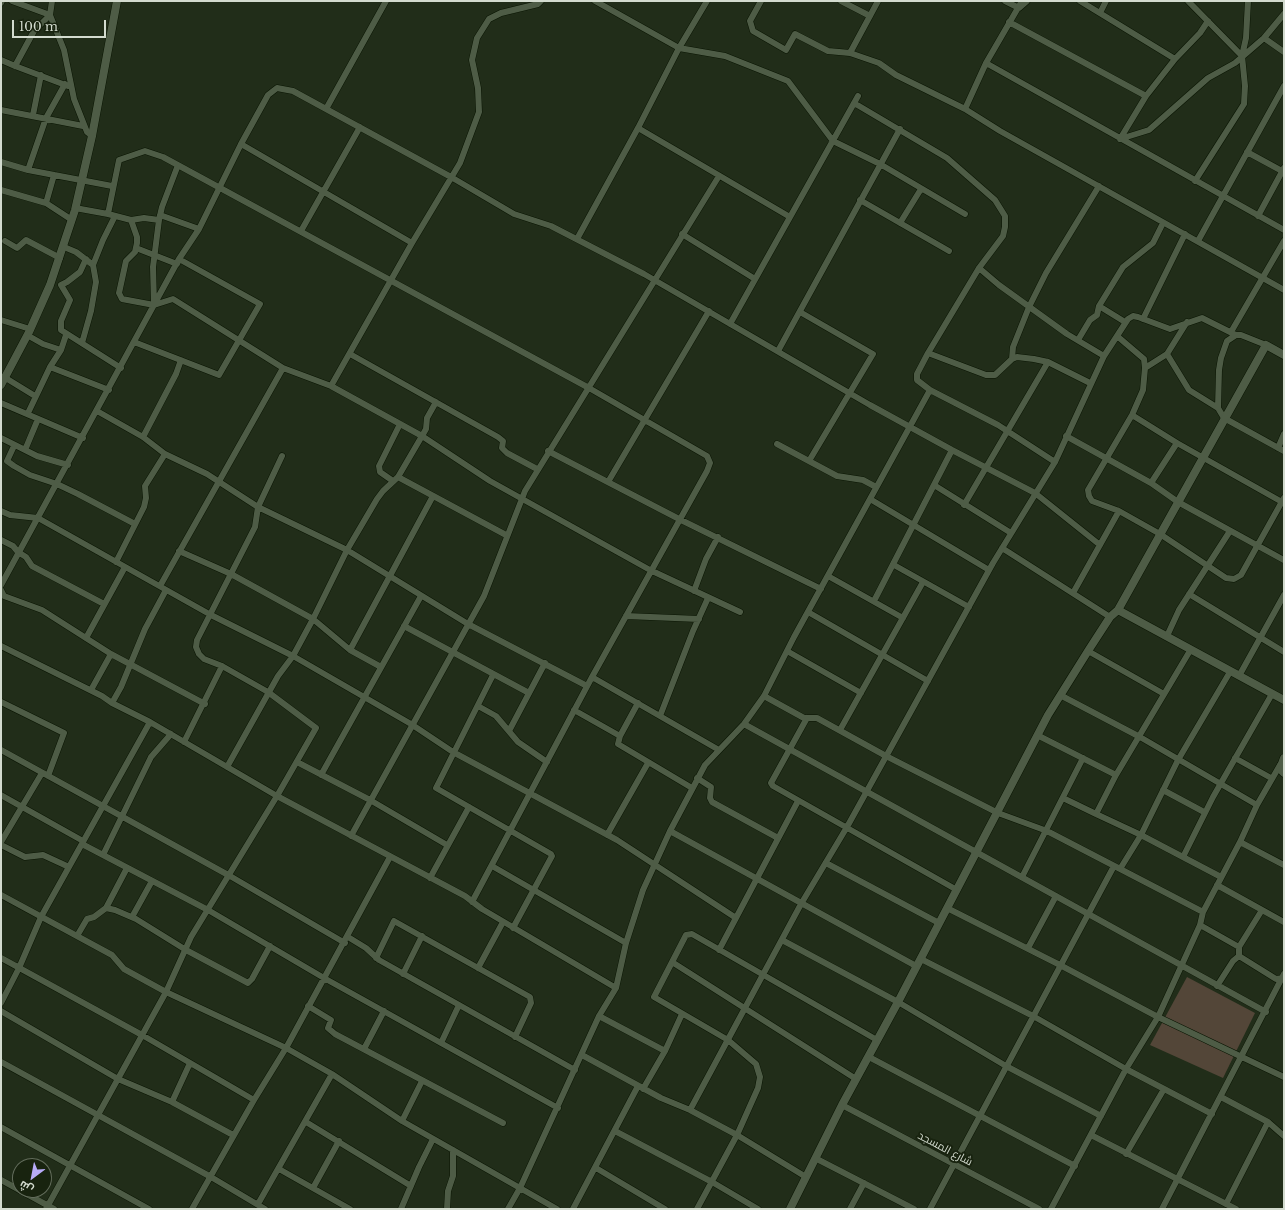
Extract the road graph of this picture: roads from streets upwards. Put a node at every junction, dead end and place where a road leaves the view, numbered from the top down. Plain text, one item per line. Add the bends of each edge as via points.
1 (12, 1) edge
2 (52, 1) edge
3 (117, 1) edge
4 (386, 1) edge
5 (542, 1) edge
6 (595, 1) edge
7 (707, 1) edge
8 (761, 1) edge
9 (841, 1) edge
10 (878, 1) edge
11 (1005, 1) edge
12 (1022, 1) edge
13 (1026, 1) edge
14 (1080, 1) edge
15 (1106, 1) edge
16 (1188, 1) edge
17 (1248, 1) edge
18 (1018, 8) junction
19 (1100, 13) junction
20 (1284, 14) edge
21 (50, 15) junction
22 (870, 16) junction
23 (1208, 21) junction
24 (1009, 22) junction
25 (1264, 38) junction
26 (678, 48) junction
27 (1284, 52) edge
28 (850, 53) junction
29 (1242, 56) junction
30 (1175, 59) junction
31 (1, 60) edge
32 (986, 63) junction
33 (14, 66) junction
34 (41, 75) junction
35 (65, 84) junction
36 (1284, 86) edge
37 (71, 87) junction
38 (1282, 94) edge
39 (858, 96) dead end
40 (1146, 96) junction
41 (854, 103) junction
42 (326, 109) junction
43 (964, 109) junction
44 (1, 110) edge
45 (33, 115) junction
46 (46, 118) junction
47 (83, 126) junction
48 (360, 127) junction
49 (638, 128) junction
50 (900, 129) junction
51 (92, 136) junction
52 (1120, 139) junction
53 (833, 141) junction
54 (241, 144) junction
55 (1247, 152) junction
56 (1, 162) edge
57 (880, 164) junction
58 (178, 165) junction
59 (28, 170) junction
60 (1283, 171) edge
61 (54, 175) junction
62 (719, 176) junction
63 (451, 177) junction
64 (82, 179) junction
65 (1195, 181) junction
66 (112, 186) junction
67 (220, 186) junction
68 (1099, 186) junction
69 (921, 189) junction
70 (1, 190) edge
71 (323, 193) junction
72 (1223, 197) junction
73 (860, 200) junction
74 (46, 203) junction
75 (75, 208) junction
76 (108, 214) junction
77 (965, 214) dead end
78 (115, 216) junction
79 (1258, 216) junction
80 (790, 217) junction
81 (159, 218) junction
82 (72, 220) junction
83 (131, 220) junction
84 (900, 223) junction
85 (1163, 223) junction
86 (199, 229) junction
87 (1284, 230) edge
88 (301, 231) junction
89 (682, 234) junction
90 (1184, 234) junction
91 (577, 239) junction
92 (5, 241) dead end
93 (1198, 241) junction
94 (1284, 241) edge
95 (412, 243) junction
96 (64, 247) junction
97 (136, 248) junction
98 (949, 251) dead end
99 (154, 256) junction
100 (60, 258) junction
101 (86, 258) junction
102 (178, 262) junction
103 (93, 265) junction
104 (979, 268) junction
105 (1264, 278) junction
106 (755, 279) junction
107 (391, 280) junction
108 (655, 280) junction
109 (51, 281) junction
110 (61, 285) junction
111 (1284, 290) edge
112 (154, 305) junction
113 (1099, 306) junction
114 (1029, 307) junction
115 (709, 311) junction
116 (800, 312) junction
117 (1143, 319) junction
118 (1, 320) edge
119 (1125, 322) junction
120 (1187, 322) junction
121 (730, 324) junction
122 (28, 332) junction
123 (1233, 333) junction
124 (66, 335) junction
125 (1117, 336) junction
126 (1078, 340) junction
127 (134, 342) junction
128 (239, 342) junction
129 (82, 343) junction
130 (1266, 345) junction
131 (61, 350) junction
132 (778, 351) junction
133 (928, 353) junction
134 (350, 354) junction
135 (1167, 354) junction
136 (1284, 355) edge
137 (1104, 356) junction
138 (1012, 359) junction
139 (181, 360) junction
140 (1048, 362) junction
141 (50, 367) junction
142 (121, 368) junction
143 (283, 368) junction
144 (1145, 368) junction
145 (2, 382) edge
146 (1090, 383) junction
147 (331, 386) junction
148 (589, 388) junction
149 (109, 390) junction
150 (930, 390) junction
151 (848, 392) junction
152 (35, 396) junction
153 (436, 402) junction
154 (1, 403) edge
155 (1218, 408) junction
156 (97, 411) junction
157 (28, 413) junction
158 (1132, 415) junction
159 (1224, 418) junction
160 (38, 419) junction
161 (645, 419) junction
162 (400, 424) junction
163 (910, 427) junction
164 (1007, 431) junction
165 (1284, 434) edge
166 (422, 436) junction
167 (1066, 436) junction
168 (143, 437) junction
169 (1, 438) edge
170 (83, 438) junction
171 (1177, 443) junction
172 (777, 444) dead end
173 (14, 446) junction
174 (1281, 449) edge
175 (25, 450) junction
176 (952, 450) junction
177 (548, 451) junction
178 (165, 454) junction
179 (282, 456) dead end
180 (1203, 456) junction
181 (1107, 460) junction
182 (809, 461) junction
183 (1056, 462) junction
184 (68, 465) junction
185 (986, 467) junction
186 (537, 469) junction
187 (395, 479) junction
188 (218, 480) junction
189 (608, 482) junction
190 (1151, 483) junction
191 (57, 484) junction
192 (934, 485) junction
193 (876, 487) junction
194 (1035, 493) junction
195 (433, 496) junction
196 (521, 498) junction
197 (870, 499) junction
198 (1283, 500) edge
199 (1178, 502) junction
200 (964, 505) junction
201 (258, 507) junction
202 (1, 511) edge
203 (1119, 511) junction
204 (38, 518) junction
205 (680, 520) junction
206 (135, 524) junction
207 (914, 525) junction
208 (1230, 531) junction
209 (1011, 533) junction
210 (1160, 534) junction
211 (506, 535) junction
212 (718, 537) junction
213 (1, 540) edge
214 (1100, 545) junction
215 (1258, 546) junction
216 (1002, 548) junction
217 (348, 550) junction
218 (179, 551) junction
219 (18, 553) junction
220 (1284, 560) edge
221 (116, 562) junction
222 (894, 565) junction
223 (1208, 566) junction
224 (125, 567) junction
225 (650, 570) junction
226 (989, 570) junction
227 (231, 574) junction
228 (389, 575) junction
229 (828, 576) junction
230 (923, 582) junction
231 (1, 585) edge
232 (160, 586) junction
233 (821, 589) junction
234 (1, 590) edge
235 (166, 590) junction
236 (694, 591) junction
237 (1073, 593) junction
238 (1189, 594) junction
239 (1284, 594) edge
240 (421, 596) junction
241 (708, 598) junction
242 (874, 601) junction
243 (104, 604) junction
244 (969, 607) junction
245 (1118, 610) junction
246 (740, 612) dead end
247 (808, 612) junction
248 (211, 615) junction
249 (626, 616) junction
250 (1110, 617) junction
251 (699, 618) junction
252 (903, 618) junction
253 (313, 619) junction
254 (468, 624) junction
255 (404, 626) junction
256 (1167, 636) junction
257 (86, 638) junction
258 (1259, 638) junction
259 (1, 646) edge
260 (1191, 649) junction
261 (350, 650) junction
262 (787, 651) junction
263 (1088, 651) junction
264 (1284, 652) edge
265 (452, 653) junction
266 (111, 654) junction
267 (883, 655) junction
268 (293, 656) junction
269 (544, 663) junction
270 (131, 664) junction
271 (222, 666) junction
272 (381, 668) junction
273 (1230, 672) junction
274 (494, 675) junction
275 (1239, 676) junction
276 (592, 677) junction
277 (928, 681) junction
278 (587, 686) junction
279 (91, 690) junction
280 (268, 692) junction
281 (528, 693) junction
282 (861, 693) junction
283 (1164, 694) junction
284 (1272, 694) junction
285 (1060, 695) junction
286 (764, 696) junction
287 (364, 698) junction
288 (1284, 700) edge
289 (1, 702) edge
290 (112, 703) junction
291 (638, 703) junction
292 (205, 704) junction
293 (478, 706) junction
294 (574, 710) junction
295 (660, 716) junction
296 (807, 718) junction
297 (150, 722) junction
298 (411, 724) junction
299 (744, 724) junction
300 (840, 730) junction
301 (509, 731) junction
302 (171, 734) junction
303 (1037, 735) junction
304 (620, 736) junction
305 (1140, 737) junction
306 (184, 742) junction
307 (789, 749) junction
308 (1, 750) edge
309 (719, 750) junction
310 (453, 752) junction
311 (886, 756) junction
312 (1083, 758) junction
313 (1235, 758) junction
314 (1284, 758) edge
315 (1178, 760) junction
316 (297, 762) junction
317 (547, 762) junction
318 (648, 763) junction
319 (227, 767) junction
320 (1284, 773) edge
321 (321, 774) junction
322 (45, 775) junction
323 (1116, 775) junction
324 (697, 778) junction
325 (1271, 778) junction
326 (1220, 784) junction
327 (692, 788) junction
328 (1163, 790) junction
329 (865, 792) junction
330 (530, 793) junction
331 (1, 795) edge
332 (278, 796) junction
333 (1063, 798) junction
334 (370, 800) junction
335 (798, 800) junction
336 (1257, 805) junction
337 (101, 806) junction
338 (468, 806) junction
339 (24, 807) junction
340 (1204, 812) junction
341 (998, 813) junction
342 (1096, 814) junction
343 (121, 817) junction
344 (847, 827) junction
345 (512, 830) junction
346 (670, 830) junction
347 (1047, 831) junction
348 (608, 835) junction
349 (1141, 835) junction
350 (351, 836) junction
351 (778, 838) junction
352 (1, 842) edge
353 (1240, 842) junction
354 (83, 843) junction
355 (1, 845) edge
356 (448, 845) junction
357 (976, 853) junction
358 (103, 856) junction
359 (1183, 857) junction
360 (390, 858) junction
361 (826, 863) junction
362 (1284, 864) edge
363 (654, 865) junction
364 (492, 866) junction
365 (1114, 866) junction
366 (69, 867) junction
367 (127, 868) junction
368 (1120, 869) junction
369 (230, 876) junction
370 (1022, 877) junction
371 (1221, 877) junction
372 (430, 878) junction
373 (756, 879) junction
374 (152, 881) junction
375 (1218, 885) junction
376 (957, 890) junction
377 (533, 891) junction
378 (1, 895) edge
379 (1056, 896) junction
380 (472, 902) junction
381 (801, 904) junction
382 (106, 908) junction
383 (947, 908) junction
384 (208, 910) junction
385 (1262, 910) junction
386 (1203, 912) junction
387 (1088, 913) junction
388 (41, 917) junction
389 (132, 917) junction
390 (736, 918) junction
391 (503, 922) junction
392 (1284, 922) edge
393 (939, 923) junction
394 (1200, 925) junction
395 (513, 928) junction
396 (77, 936) junction
397 (422, 936) junction
398 (348, 937) junction
399 (782, 940) junction
400 (345, 943) junction
401 (626, 944) junction
402 (270, 946) junction
403 (1239, 947) junction
404 (1028, 948) junction
405 (186, 950) junction
406 (719, 950) junction
407 (1239, 956) junction
408 (1, 958) edge
409 (376, 958) junction
410 (921, 958) junction
411 (672, 962) junction
412 (1060, 965) junction
413 (916, 966) junction
414 (1182, 967) junction
415 (19, 968) junction
416 (478, 968) junction
417 (403, 974) junction
418 (763, 976) junction
419 (1283, 976) edge
420 (324, 978) junction
421 (1217, 986) junction
422 (616, 988) junction
423 (166, 992) junction
424 (898, 1002) junction
425 (1, 1003) edge
426 (308, 1006) junction
427 (460, 1006) junction
428 (745, 1007) junction
429 (1, 1011) edge
430 (384, 1011) junction
431 (1266, 1012) junction
432 (682, 1014) junction
433 (599, 1016) junction
434 (1033, 1016) junction
435 (1158, 1017) junction
436 (142, 1036) junction
437 (515, 1036) junction
438 (728, 1040) junction
439 (877, 1040) junction
440 (441, 1043) junction
441 (286, 1048) junction
442 (364, 1049) junction
443 (665, 1051) junction
444 (582, 1055) junction
445 (1243, 1055) junction
446 (869, 1056) junction
447 (1, 1062) edge
448 (190, 1063) junction
449 (1006, 1066) junction
450 (1126, 1069) junction
451 (575, 1070) junction
452 (332, 1074) junction
453 (1284, 1077) edge
454 (118, 1079) junction
455 (856, 1079) junction
456 (422, 1081) junction
457 (641, 1088) junction
458 (1164, 1089) junction
459 (1221, 1096) junction
460 (254, 1100) junction
461 (172, 1102) junction
462 (842, 1105) junction
463 (558, 1108) junction
464 (690, 1110) junction
465 (1212, 1114) junction
466 (98, 1116) junction
467 (980, 1116) junction
468 (1101, 1116) junction
469 (402, 1121) junction
470 (306, 1122) junction
471 (1268, 1122) junction
472 (503, 1123) dead end
473 (1, 1127) edge
474 (615, 1131) junction
475 (737, 1135) junction
476 (1091, 1135) junction
477 (234, 1136) junction
478 (1284, 1136) edge
479 (433, 1139) junction
480 (339, 1141) junction
481 (453, 1150) junction
482 (1126, 1154) junction
483 (815, 1158) junction
484 (70, 1164) junction
485 (954, 1165) junction
486 (1075, 1166) junction
487 (596, 1168) junction
488 (279, 1169) junction
489 (211, 1177) junction
490 (806, 1177) junction
491 (1, 1180) edge
492 (1177, 1180) junction
493 (712, 1182) junction
494 (864, 1183) junction
495 (411, 1186) junction
496 (313, 1188) junction
497 (520, 1188) junction
498 (258, 1204) junction
499 (1226, 1204) junction
500 (49, 1208) edge
501 (792, 1208) edge
502 (149, 1209) edge
503 (192, 1209) edge
504 (265, 1209) edge
505 (350, 1209) edge
506 (401, 1209) edge
507 (447, 1209) edge
508 (508, 1209) edge
509 (557, 1209) edge
510 (573, 1209) edge
511 (665, 1209) edge
512 (697, 1209) edge
513 (758, 1209) edge
514 (850, 1209) edge
515 (914, 1209) edge
516 (930, 1209) edge
517 (1039, 1209) edge
518 (1052, 1209) edge
519 (1162, 1209) edge
520 (1236, 1209) edge

1 - 21 street
2 - 21 street
3 - 51 street
4 - 42 street
5 - 63 street via 488,19 477,38 472,60 478,88 479,112 460,163
6 - 26 street
7 - 26 street
8 - 28 street via 750,21 753,31 786,50 795,34 828,51
9 - 22 street
10 - 22 street
11 - 18 street
12 - 18 street
13 - 18 street
14 - 19 street
15 - 19 street
16 - 23 street
17 - 29 street via 1246,38
18 - 24 street
19 - 30 street
20 - 25 street
21 - 33 street via 34,31
21 - 37 street via 64,50
22 - 28 street
23 - 29 street
23 - 30 street
24 - 32 street
24 - 40 street
25 - 27 street
25 - 29 street
26 - 49 street
26 - 53 street via 725,56 788,81
28 - 43 street via 879,63 896,75
29 - 52 street via 1235,63 1208,78 1149,130
29 - 65 street via 1244,104
30 - 40 street
31 - 33 street
32 - 43 street
32 - 52 street
33 - 34 street
34 - 35 street
34 - 45 street
35 - 37 street
35 - 46 street
36 - 38 street
37 - 47 street
38 - 55 street
39 - 41 street
40 - 52 street
41 - 50 street
41 - 53 street
42 - 48 street
42 - 54 street via 293,91 277,88 268,95
43 - 68 street
44 - 45 street
45 - 46 street
46 - 47 street
46 - 59 street
47 - 51 street
48 - 63 street
48 - 71 street
49 - 62 street
49 - 91 street
50 - 57 street
50 - 104 street via 947,158 995,200 1005,216 1003,236
51 - 64 street
52 - 65 street
53 - 57 street
53 - 80 street
54 - 67 street
54 - 71 street
55 - 60 street
55 - 72 street
56 - 59 street
57 - 69 street
57 - 73 street
58 - 66 street via 145,151 119,160
58 - 67 street
58 - 81 street
59 - 61 street
60 - 79 street
61 - 64 street
61 - 74 street
62 - 80 street
62 - 89 street
63 - 91 street via 514,214 551,226
63 - 95 street
64 - 66 street
64 - 75 street
65 - 72 street
66 - 76 street
67 - 86 street
67 - 88 street
68 - 85 street
68 - 114 street via 1058,252
69 - 77 street
69 - 84 street
70 - 74 street
71 - 88 street
71 - 95 street
72 - 79 street
72 - 93 street
73 - 84 street
73 - 116 street
74 - 82 street
75 - 76 street
75 - 82 street
76 - 78 street
78 - 83 street
78 - 103 street
79 - 87 street
80 - 106 street
81 - 83 street
81 - 86 street
81 - 99 street
82 - 96 street
83 - 97 street via 137,238
84 - 98 street
85 - 90 street
85 - 113 street via 1153,243 1123,267
86 - 102 street
88 - 107 street
89 - 106 street
89 - 108 street
90 - 93 street
90 - 117 street
91 - 108 street
92 - 100 street via 17,248 26,240
93 - 105 street
94 - 105 street
95 - 107 street
96 - 100 street
96 - 101 street
97 - 99 street
97 - 112 street via 126,261 119,295 122,299
99 - 102 street
99 - 112 street
100 - 109 street
101 - 103 street
101 - 110 street via 80,272
102 - 112 street
102 - 128 street via 260,304
103 - 129 street via 96,282
104 - 114 street
104 - 133 street
105 - 111 street
105 - 123 street
106 - 121 street
107 - 134 street
107 - 148 street
108 - 115 street
108 - 148 street
109 - 110 street
109 - 122 street
110 - 124 street via 70,300 60,327
112 - 127 street
112 - 128 street via 173,299
113 - 119 street
113 - 126 street via 1097,315 1090,320
114 - 126 street
114 - 138 street
115 - 121 street
115 - 161 street
116 - 132 street
116 - 151 street via 873,354
117 - 119 street via 1133,316
117 - 120 street via 1170,329
118 - 122 street
119 - 125 street
120 - 123 street via 1197,318 1206,319
120 - 135 street
121 - 132 street
122 - 131 street via 43,344
122 - 145 street
123 - 130 street
123 - 155 street via 1221,358
124 - 129 street
124 - 131 street
125 - 137 street
125 - 144 street via 1141,355
126 - 137 street
127 - 139 street
127 - 142 street
128 - 139 street via 219,375
128 - 143 street
129 - 142 street
130 - 136 street
130 - 159 street
131 - 141 street
132 - 151 street
133 - 138 street via 986,375 995,375
133 - 150 street via 916,374 917,380
134 - 147 street
134 - 153 street
135 - 144 street
135 - 155 street via 1189,390
137 - 146 street
138 - 140 street via 1022,357
139 - 168 street
140 - 146 street
140 - 164 street
141 - 149 street
141 - 152 street
142 - 149 street
143 - 147 street
143 - 188 street
144 - 158 street via 1143,390
145 - 152 street
146 - 167 street via 1086,398
147 - 162 street
148 - 161 street
148 - 177 street
149 - 156 street
150 - 163 street
150 - 164 street
151 - 163 street
151 - 182 street
152 - 157 street
153 - 166 street via 427,418
153 - 186 street via 502,439 502,448 507,453
154 - 157 street
155 - 159 street
156 - 168 street
156 - 170 street
157 - 160 street
158 - 171 street
158 - 181 street
159 - 174 street
159 - 180 street
160 - 170 street
160 - 175 street
161 - 189 street
161 - 205 street via 702,451 710,463
162 - 166 street
162 - 187 street via 379,466 380,472
163 - 176 street
163 - 193 street
164 - 183 street
164 - 185 street
165 - 174 street
166 - 187 street
166 - 196 street via 490,481
167 - 181 street
167 - 183 street
168 - 178 street
169 - 173 street
170 - 184 street
171 - 180 street
171 - 190 street
172 - 182 street
173 - 175 street
173 - 191 street via 7,461 30,475
175 - 184 street
176 - 185 street
176 - 192 street
177 - 186 street
177 - 189 street
178 - 188 street
178 - 206 street via 145,486 146,501
179 - 201 street
180 - 198 street
180 - 199 street
181 - 190 street
181 - 203 street via 1088,490 1089,496 1092,501
182 - 193 street via 837,476 863,480
183 - 194 street
184 - 191 street
185 - 194 street
185 - 200 street
186 - 196 street
187 - 195 street
187 - 217 street via 379,495
188 - 201 street
188 - 218 street
189 - 205 street
190 - 199 street
191 - 204 street
191 - 206 street
192 - 200 street
192 - 207 street
193 - 197 street
194 - 209 street
194 - 214 street
195 - 211 street
195 - 228 street
196 - 211 street
196 - 225 street
197 - 207 street
197 - 229 street
198 - 215 street
199 - 208 street
199 - 210 street
200 - 209 street
201 - 217 street
201 - 227 street via 255,527
202 - 204 street via 10,515
203 - 210 street
203 - 214 street
204 - 219 street
204 - 221 street
205 - 212 street
205 - 225 street
206 - 221 street
207 - 222 street
207 - 226 street
208 - 215 street
208 - 223 street
209 - 216 street
210 - 223 street
210 - 245 street
211 - 254 street via 489,585
212 - 233 street
212 - 236 street via 706,559
213 - 219 street via 13,546
214 - 237 street
215 - 220 street
215 - 223 street via 1238,578 1226,578
216 - 226 street
216 - 237 street
217 - 228 street
217 - 253 street
218 - 227 street
218 - 232 street
219 - 231 street
219 - 243 street via 26,557 32,566
221 - 224 street
222 - 230 street
222 - 242 street
223 - 238 street
224 - 232 street
224 - 243 street
225 - 236 street
225 - 249 street
226 - 244 street
227 - 248 street
227 - 253 street
228 - 240 street
228 - 261 street
229 - 233 street
229 - 242 street
230 - 244 street
230 - 252 street
232 - 235 street
233 - 247 street
234 - 257 street via 4,596 42,610
235 - 248 street
235 - 270 street via 145,629
236 - 241 street
237 - 250 street
238 - 256 street
238 - 258 street
239 - 258 street
240 - 254 street
240 - 255 street
241 - 246 street
241 - 251 street
242 - 252 street
243 - 257 street
244 - 277 street
245 - 250 street
245 - 256 street
247 - 262 street
247 - 267 street
248 - 268 street
248 - 271 street via 197,640 196,647 204,659
249 - 251 street
249 - 276 street
250 - 263 street
251 - 295 street
252 - 267 street
253 - 261 street
253 - 268 street
254 - 265 street
254 - 269 street
255 - 265 street
255 - 272 street
256 - 260 street
257 - 266 street
258 - 264 street
258 - 275 street
259 - 279 street
260 - 273 street
260 - 283 street
261 - 272 street
262 - 282 street
262 - 286 street
263 - 283 street
263 - 285 street
265 - 274 street
265 - 298 street
266 - 270 street
266 - 279 street
267 - 277 street
267 - 282 street
268 - 280 street
268 - 287 street
269 - 278 street
269 - 281 street
270 - 290 street
270 - 292 street
271 - 280 street
271 - 292 street
272 - 287 street
273 - 275 street
273 - 315 street
274 - 281 street
274 - 293 street
275 - 284 street
276 - 278 street
276 - 291 street
277 - 311 street
278 - 294 street
279 - 290 street
280 - 316 street via 316,727
280 - 319 street
281 - 301 street
282 - 300 street
283 - 305 street
284 - 288 street
284 - 313 street
285 - 303 street
285 - 305 street
286 - 296 street
286 - 299 street
287 - 298 street
287 - 321 street
289 - 322 street via 64,733
290 - 297 street
291 - 295 street
291 - 304 street
292 - 306 street
293 - 301 street via 496,716
293 - 310 street
294 - 304 street
294 - 317 street
295 - 309 street
296 - 300 street via 814,717
296 - 307 street
297 - 302 street
297 - 337 street
298 - 310 street
298 - 334 street
299 - 307 street
299 - 309 street
300 - 311 street
301 - 317 street via 522,746
302 - 306 street
302 - 343 street via 153,754
303 - 312 street
303 - 341 street
304 - 318 street via 618,744
305 - 315 street
305 - 323 street
306 - 319 street
307 - 329 street
307 - 335 street via 770,783
308 - 322 street
309 - 324 street
310 - 330 street
310 - 338 street via 436,788
311 - 329 street
311 - 341 street
312 - 323 street
312 - 333 street
313 - 325 street
313 - 326 street
314 - 320 street via 1280,769
314 - 325 street
315 - 326 street
315 - 328 street
316 - 321 street
316 - 332 street
317 - 330 street
318 - 327 street
318 - 348 street
319 - 332 street
321 - 334 street
322 - 337 street
322 - 339 street
323 - 342 street
324 - 327 street
324 - 351 street via 711,786 712,802
325 - 336 street
326 - 336 street
326 - 340 street
327 - 346 street
328 - 340 street
328 - 349 street
329 - 344 street
329 - 357 street
330 - 345 street
330 - 348 street
331 - 339 street
332 - 350 street
332 - 369 street
333 - 342 street
333 - 347 street
334 - 350 street
334 - 356 street
335 - 344 street
335 - 351 street
336 - 353 street
337 - 343 street
337 - 354 street
338 - 345 street
338 - 356 street
339 - 352 street
339 - 354 street
340 - 359 street
341 - 347 street
341 - 357 street
342 - 349 street
343 - 358 street
343 - 369 street
344 - 361 street
344 - 376 street
345 - 364 street
345 - 377 street via 552,856
346 - 363 street
346 - 373 street
347 - 365 street
347 - 370 street
348 - 363 street
349 - 359 street
349 - 368 street
350 - 360 street
351 - 373 street
353 - 362 street
353 - 371 street
354 - 358 street
354 - 366 street
355 - 366 street via 25,857 42,855
356 - 372 street
357 - 370 street
357 - 376 street
358 - 367 street
359 - 371 street
360 - 372 street
360 - 398 street
361 - 381 street
361 - 393 street
363 - 390 street
363 - 401 street via 643,890
364 - 377 street
364 - 380 street
365 - 368 street
365 - 387 street
366 - 388 street
367 - 374 street
367 - 382 street
368 - 386 street
369 - 384 street
369 - 400 street
370 - 379 street
371 - 375 street
372 - 380 street
373 - 381 street
373 - 390 street
374 - 384 street
374 - 389 street
375 - 385 street
375 - 386 street
376 - 383 street
377 - 395 street
377 - 401 street
378 - 388 street
379 - 387 street
379 - 404 street
380 - 391 street
381 - 399 street
381 - 413 street
382 - 389 street
382 - 396 street via 87,919
383 - 393 street
383 - 404 street
384 - 402 street
384 - 405 street
385 - 392 street
385 - 403 street
386 - 394 street
387 - 412 street
387 - 414 street
388 - 396 street
388 - 415 street
389 - 405 street
390 - 406 street
391 - 395 street
391 - 416 street
393 - 410 street
394 - 403 street
394 - 414 street
395 - 422 street
396 - 423 street via 115,956 124,969
397 - 409 street via 393,922
397 - 416 street
397 - 417 street
398 - 400 street
398 - 409 street
399 - 418 street
399 - 424 street
400 - 420 street
401 - 422 street
402 - 405 street via 248,982
402 - 420 street
403 - 407 street
404 - 412 street
405 - 423 street
406 - 411 street via 689,934 686,935
406 - 418 street
407 - 419 street via 1276,979
407 - 421 street
408 - 415 street
409 - 417 street
410 - 413 street
410 - 434 street
411 - 428 street
411 - 432 street via 654,997
412 - 434 street
412 - 435 street
413 - 424 street
414 - 421 street
414 - 435 street
415 - 425 street
415 - 436 street
416 - 437 street via 530,997 531,1000
417 - 427 street
418 - 428 street
418 - 439 street
419 - 431 street
420 - 426 street
420 - 430 street
421 - 431 street
422 - 433 street
423 - 436 street
423 - 441 street
424 - 439 street
424 - 449 street
426 - 441 street
426 - 442 street via 331,1020 328,1029
427 - 437 street
427 - 440 street
428 - 438 street
428 - 455 street
429 - 454 street
430 - 440 street
430 - 442 street
431 - 445 street
432 - 438 street
432 - 443 street
433 - 443 street
433 - 444 street
434 - 449 street
434 - 450 street
435 - 445 street
435 - 450 street
436 - 448 street
436 - 454 street
437 - 451 street
438 - 464 street
438 - 475 street via 756,1064 760,1077 758,1088
439 - 446 street
440 - 463 street
441 - 452 street
441 - 460 street
442 - 456 street
443 - 457 street
444 - 451 street
444 - 457 street
445 - 453 street
445 - 459 street
446 - 455 street
446 - 467 street
447 - 466 street
448 - 460 street
448 - 461 street
449 - 467 street
449 - 468 street
450 - 458 street
450 - 468 street
451 - 463 street
452 - 469 street
452 - 470 street
454 - 461 street
454 - 466 street
455 - 462 street
456 - 469 street
456 - 472 street
457 - 464 street
457 - 474 street
458 - 465 street
458 - 482 street
459 - 465 street
459 - 471 street
460 - 477 street
461 - 477 street
462 - 483 street
462 - 485 street, شارع المسجد
463 - 497 street
464 - 475 street
465 - 492 street
466 - 484 street
466 - 489 street
467 - 485 street
467 - 486 street
468 - 476 street
469 - 479 street
470 - 480 street
470 - 488 street
471 - 478 street
471 - 499 street
473 - 484 street
474 - 487 street
474 - 493 street
475 - 490 street
475 - 493 street
476 - 482 street
476 - 486 street
477 - 489 street
479 - 481 street
479 - 495 street
480 - 495 street
480 - 496 street
481 - 497 street
481 - 507 street via 453,1176 448,1191
482 - 492 street
483 - 490 street
483 - 494 street
484 - 500 street
484 - 502 street
485 - 516 street
485 - 517 street, شارع المسجد
486 - 518 street
487 - 510 street
487 - 511 street
488 - 496 street
488 - 498 street
489 - 498 street
489 - 503 street
490 - 501 street
491 - 500 street
492 - 499 street
492 - 519 street
493 - 512 street
493 - 513 street
494 - 514 street
494 - 515 street
495 - 506 street
496 - 505 street
497 - 508 street
497 - 509 street
498 - 504 street
499 - 520 street

